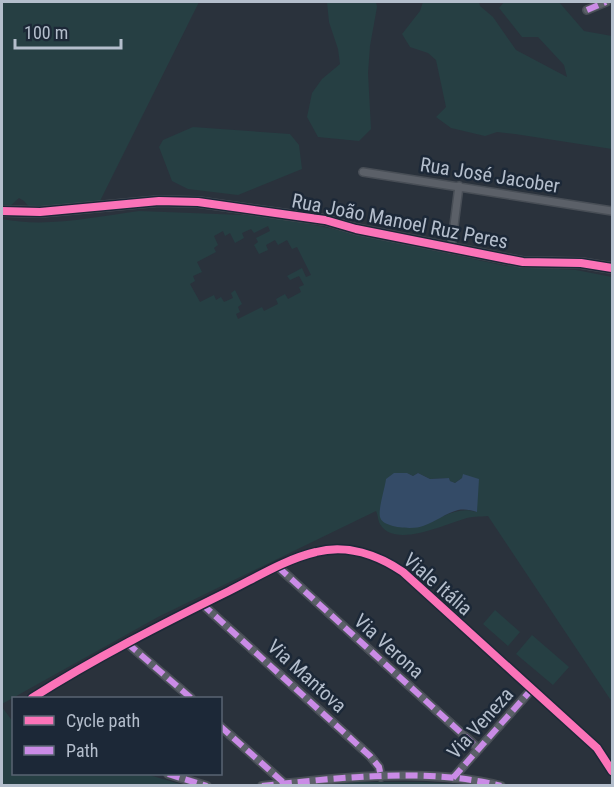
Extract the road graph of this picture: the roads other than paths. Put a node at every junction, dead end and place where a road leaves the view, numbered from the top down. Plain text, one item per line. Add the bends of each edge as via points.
1 (606, 2) edge
2 (587, 10) dead end
3 (363, 172) dead end
4 (459, 186) junction
5 (2, 211) edge
6 (612, 211) edge
7 (451, 249) junction
8 (612, 268) edge
9 (278, 567) junction
10 (202, 604) junction
11 (127, 643) junction
12 (531, 690) junction
13 (39, 696) edge
14 (188, 697) edge
15 (222, 728) edge
16 (479, 749) junction
17 (612, 771) edge
18 (171, 775) edge
19 (381, 777) junction
20 (453, 778) junction
21 (284, 783) junction
22 (207, 786) edge
23 (262, 786) edge
24 (501, 786) edge

1 - 2 street
3 - 4 street, Rua José Jacober
4 - 6 street, Rua José Jacober
4 - 7 street
5 - 7 street, Rua João Manoel Ruz Peres via 198,202 325,220
7 - 8 street, Rua João Manoel Ruz Peres via 523,262
9 - 10 street, Viale Itália
9 - 12 street, Viale Itália via 317,551 365,553 386,561 403,572
9 - 16 street, Via Verona
10 - 11 street, Viale Itália
10 - 19 street, Via Mantova via 370,756
11 - 13 street, Viale Itália
11 - 14 street
12 - 16 street, Via Veneza
12 - 17 street, Viale Itália via 597,748
15 - 21 street
16 - 20 street, Via Veneza
18 - 22 street
19 - 20 street
19 - 21 street
20 - 24 street
21 - 23 street

